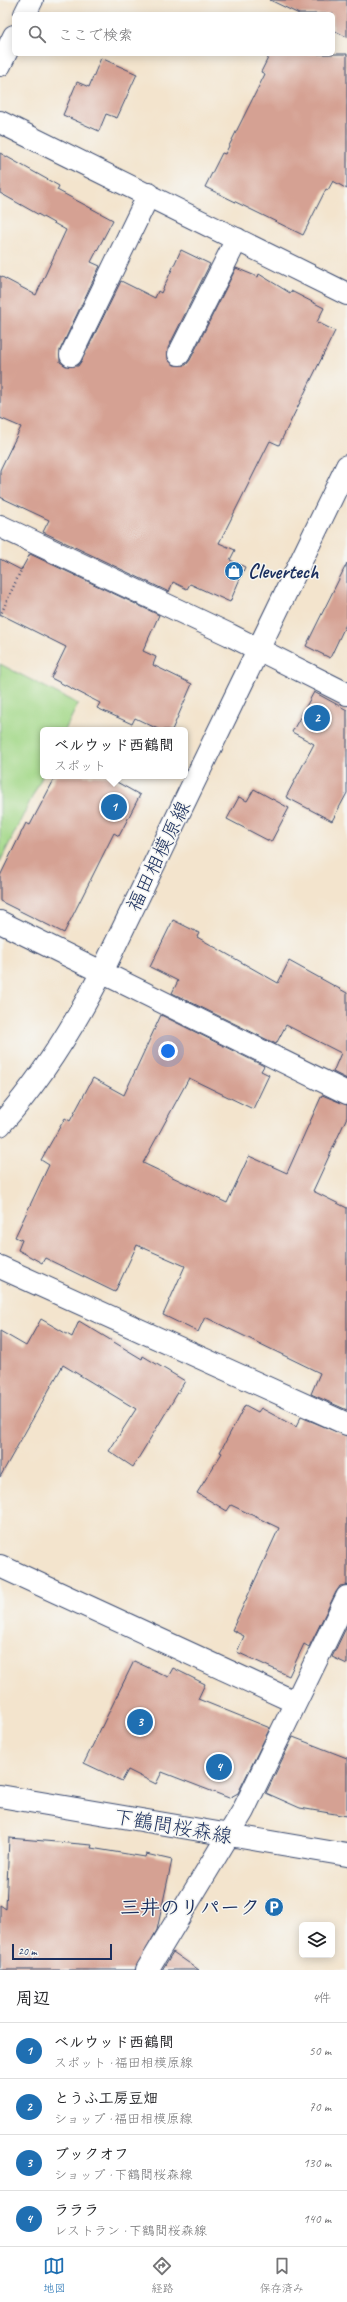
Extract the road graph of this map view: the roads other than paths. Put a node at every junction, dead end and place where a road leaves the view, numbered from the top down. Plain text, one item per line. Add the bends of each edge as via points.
1 (32, 0) edge
2 (26, 12) edge
3 (12, 40) edge
4 (0, 65) edge
5 (0, 122) edge
6 (149, 194) junction
7 (237, 239) junction
8 (347, 294) edge
9 (179, 354) dead end
10 (71, 355) dead end
11 (347, 466) edge
12 (0, 526) edge
13 (258, 649) junction
14 (347, 694) edge
15 (0, 922) edge
16 (102, 972) junction
17 (347, 1093) edge
18 (0, 1125) edge
19 (0, 1267) edge
20 (347, 1424) edge
21 (0, 1566) edge
22 (347, 1597) edge
23 (294, 1702) junction
24 (0, 1796) edge
25 (229, 1836) junction
26 (347, 1855) edge
27 (147, 1970) edge

1 - 2 street
3 - 4 street
5 - 6 street
6 - 7 street
6 - 10 street
7 - 8 street
7 - 9 street
11 - 13 street, 福田相模原線
12 - 13 street
13 - 14 street
13 - 16 street, 福田相模原線
15 - 16 street
16 - 17 street
16 - 18 street, 福田相模原線 via 76,1021 14,1111
19 - 20 street
21 - 23 street
22 - 23 street
23 - 25 street
24 - 25 street, 下鶴間桜森線
25 - 26 street, 下鶴間桜森線
25 - 27 street

